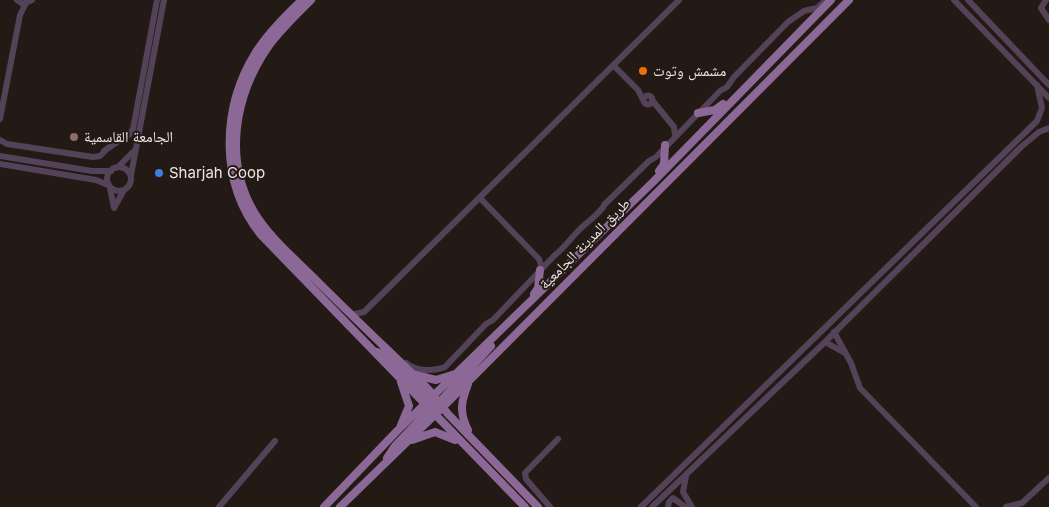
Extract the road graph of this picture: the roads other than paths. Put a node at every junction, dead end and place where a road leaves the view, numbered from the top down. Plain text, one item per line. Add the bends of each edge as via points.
1 (156, 0) edge
2 (164, 0) edge
3 (302, 0) edge
4 (311, 0) edge
5 (679, 0) edge
6 (826, 0) edge
7 (831, 0) edge
8 (848, 0) edge
9 (954, 0) edge
10 (968, 0) edge
11 (1046, 0) edge
12 (18, 1) edge
13 (29, 2) edge
14 (20, 15) junction
15 (1049, 20) edge
16 (613, 65) junction
17 (1037, 85) junction
18 (1049, 85) edge
19 (1049, 98) edge
20 (734, 99) junction
21 (1045, 112) edge
22 (698, 113) junction
23 (0, 119) edge
24 (671, 124) junction
25 (683, 127) junction
26 (1049, 128) edge
27 (0, 133) edge
28 (675, 135) junction
29 (0, 140) edge
30 (13, 144) junction
31 (665, 145) junction
32 (136, 148) junction
33 (0, 156) edge
34 (0, 164) edge
35 (118, 167) junction
36 (111, 171) junction
37 (131, 176) junction
38 (654, 181) junction
39 (109, 186) junction
40 (124, 190) junction
41 (480, 198) junction
42 (538, 257) junction
43 (550, 260) junction
44 (541, 269) junction
45 (530, 303) junction
46 (364, 312) junction
47 (351, 316) junction
48 (363, 326) junction
49 (834, 332) junction
50 (494, 338) junction
51 (825, 342) junction
52 (390, 351) junction
53 (375, 352) junction
54 (848, 356) junction
55 (412, 373) junction
56 (457, 373) junction
57 (398, 376) junction
58 (470, 380) junction
59 (434, 405) junction
60 (397, 431) junction
61 (472, 438) junction
62 (558, 439) dead end
63 (711, 440) junction
64 (275, 441) dead end
65 (408, 441) junction
66 (463, 444) junction
67 (716, 446) junction
68 (387, 461) junction
69 (687, 474) junction
70 (1049, 478) edge
71 (219, 507) edge
72 (324, 507) edge
73 (340, 507) edge
74 (526, 507) edge
75 (538, 507) edge
76 (550, 507) edge
77 (641, 507) edge
78 (652, 507) edge
79 (668, 507) edge
80 (685, 507) edge
81 (692, 507) edge
82 (976, 507) edge
83 (1006, 507) edge

1 - 30 street via 130,130 96,155
2 - 32 street
3 - 53 main road via 263,42 243,79 230,134 232,175 238,198 254,226
4 - 47 main road via 276,36 254,71 238,120 236,160 244,192 260,221
5 - 16 street
6 - 22 street via 788,22
7 - 20 main road, طريق المدينة الجامعية
8 - 58 main road, طريق المدينة الجامعية
9 - 17 street
10 - 18 street
11 - 15 street via 1041,8
12 - 13 street
12 - 14 street
13 - 14 street
14 - 23 street
16 - 24 street
16 - 41 street
17 - 19 street
17 - 21 street
20 - 22 main road via 715,110
20 - 38 main road, طريق المدينة الجامعية
21 - 63 street
22 - 25 street
24 - 25 street
24 - 28 street
25 - 28 street
26 - 49 street via 1039,132 1022,148
27 - 30 street via 5,141
28 - 31 street
29 - 30 street
31 - 38 main road via 664,164
31 - 43 street
32 - 35 street
32 - 37 street
33 - 36 street via 92,172
34 - 39 street via 96,180
35 - 36 street
35 - 37 street via 125,168
36 - 39 street via 107,177
37 - 40 street via 130,185
38 - 45 main road, طريق المدينة الجامعية
39 - 40 street via 116,191
39 - 40 street via 114,207
41 - 42 street
41 - 46 street
42 - 43 street
42 - 44 street
43 - 44 street
44 - 45 main road via 538,288
44 - 52 street via 494,320 442,368 413,368
45 - 50 main road, طريق المدينة الجامعية
46 - 47 street
46 - 48 street
47 - 48 main road
48 - 52 main road
49 - 51 street
49 - 54 street
50 - 56 main road, طريق المدينة الجامعية
50 - 59 main road via 482,357
51 - 54 street
51 - 67 street
52 - 55 main road
53 - 57 main road
53 - 59 main road via 388,357
54 - 82 street via 860,388
55 - 56 main road via 436,380
55 - 59 main road
56 - 59 main road, طريق المدينة الجامعية
57 - 59 main road
57 - 60 main road via 407,395 408,406
58 - 59 main road, طريق المدينة الجامعية
58 - 61 main road via 461,410
59 - 60 main road, طريق المدينة الجامعية
59 - 61 main road
59 - 65 main road, طريق المدينة الجامعية
59 - 66 main road
59 - 68 main road via 392,449
60 - 72 main road, طريق المدينة الجامعية
61 - 75 main road
62 - 76 street via 525,473 525,478
63 - 67 street
63 - 77 street
64 - 71 street
65 - 66 main road via 435,432
65 - 68 main road, طريق المدينة الجامعية
66 - 74 main road
67 - 69 street
68 - 73 main road, طريق المدينة الجامعية
69 - 78 street
69 - 81 street via 683,492
70 - 83 street via 1022,503
79 - 80 street via 673,498

